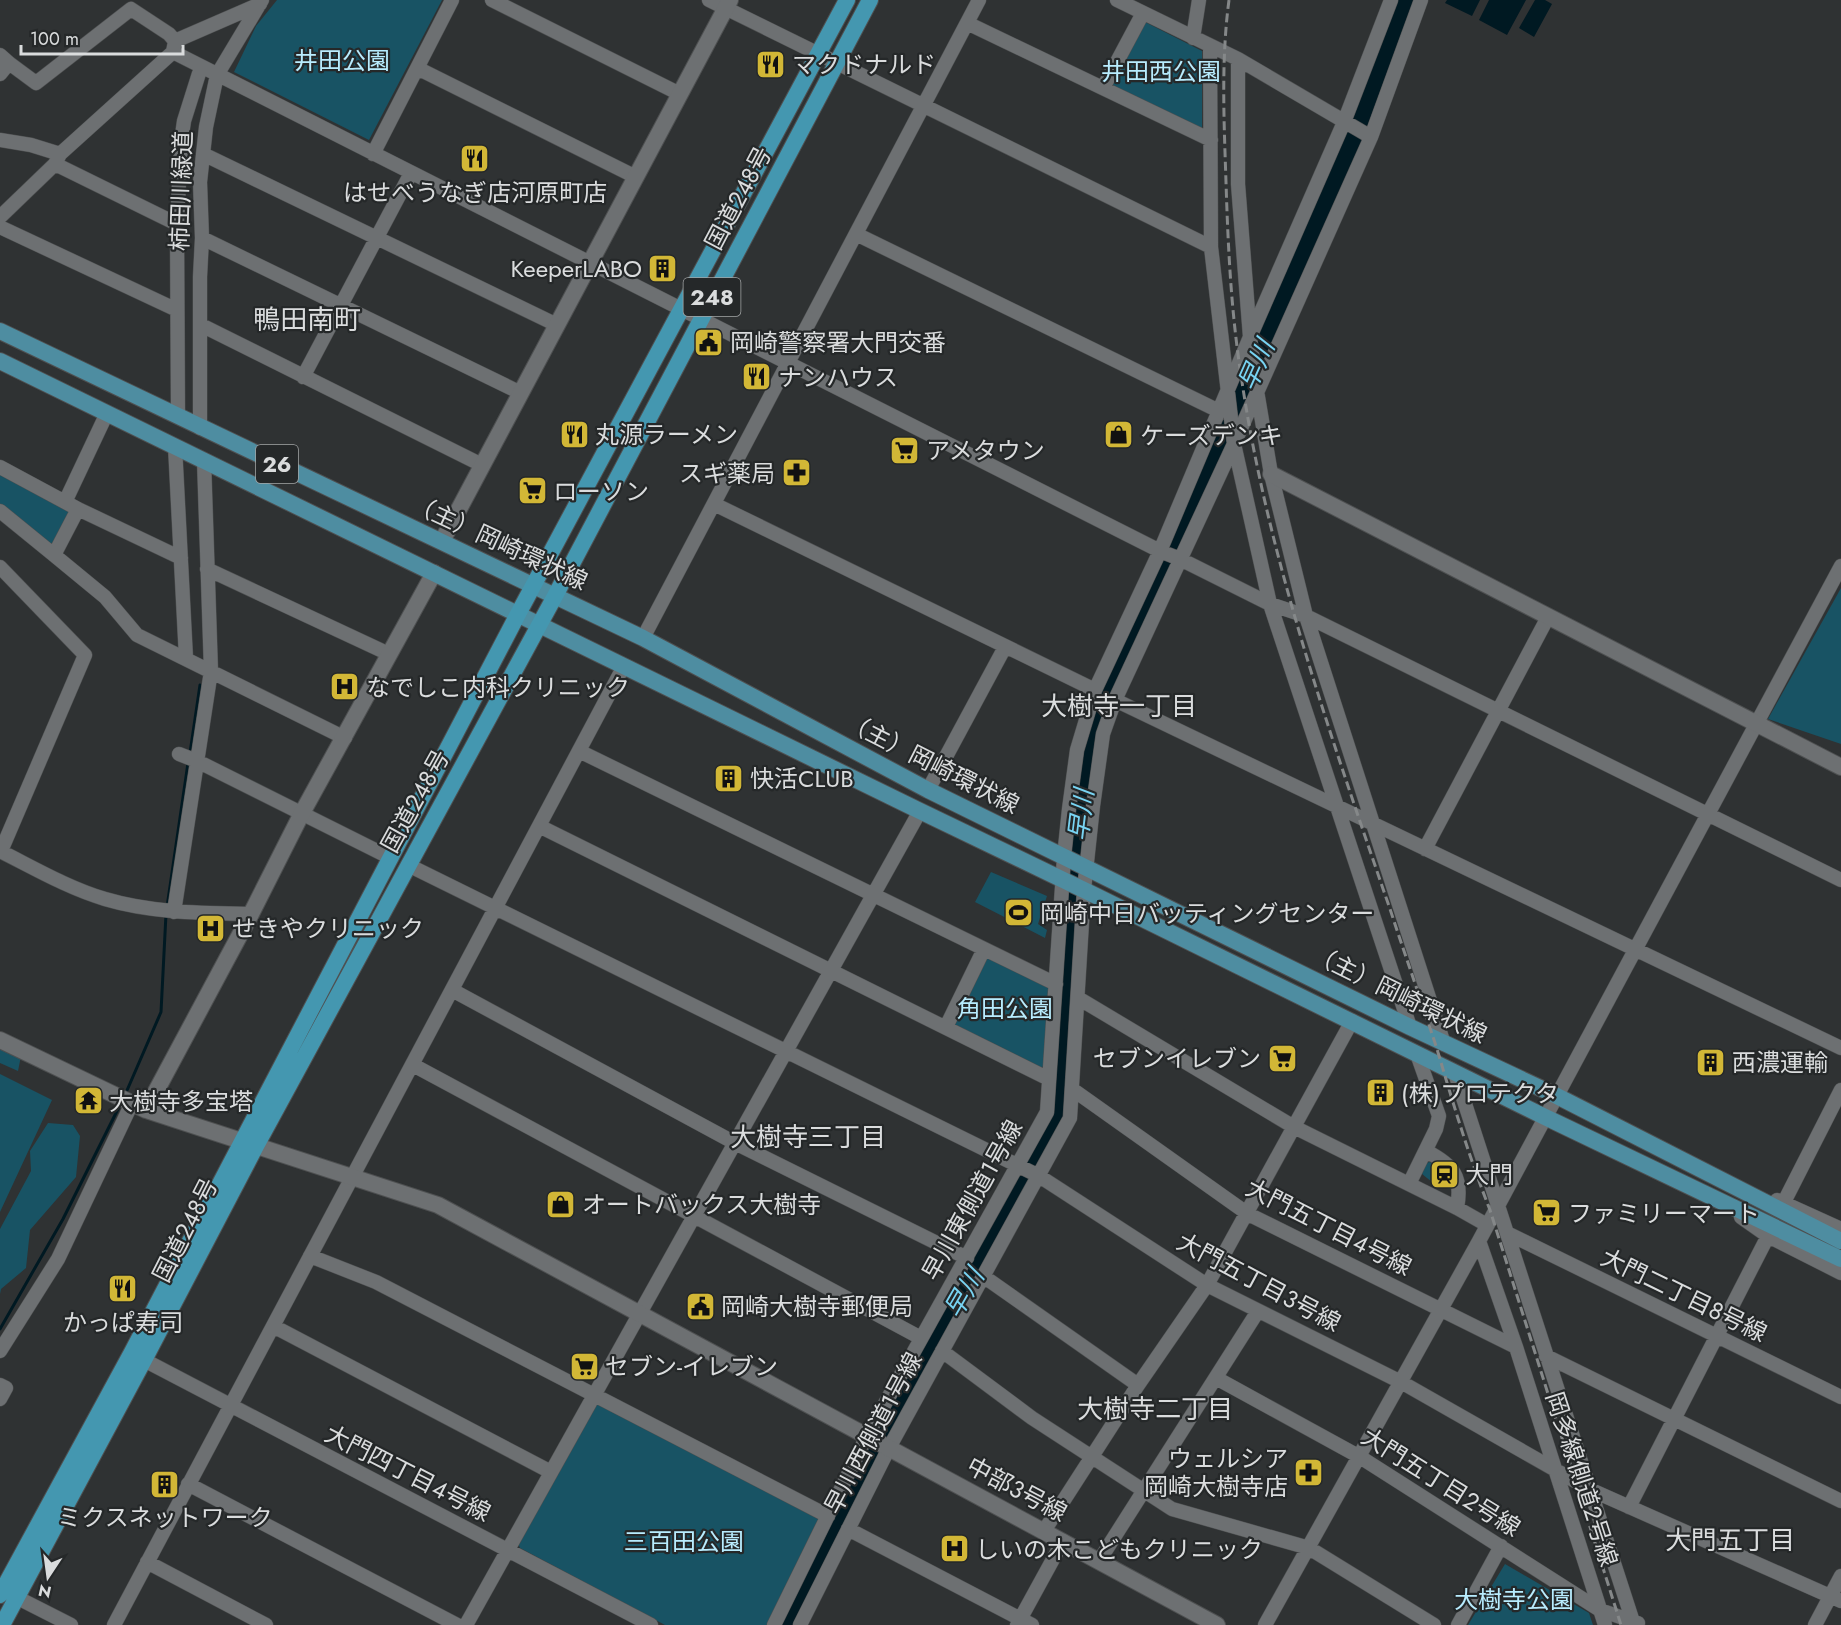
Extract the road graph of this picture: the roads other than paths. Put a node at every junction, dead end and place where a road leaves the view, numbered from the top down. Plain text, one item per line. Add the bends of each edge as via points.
1 (452, 0) edge
2 (492, 0) edge
3 (709, 0) edge
4 (847, 0) edge
5 (870, 0) edge
6 (979, 0) edge
7 (1117, 0) edge
8 (1198, 0) edge
9 (1391, 0) edge
10 (1421, 0) edge
11 (261, 2) edge
12 (728, 4) edge
13 (1143, 13) junction
14 (967, 23) junction
15 (1193, 38) junction
16 (1210, 46) junction
17 (174, 47) junction
18 (819, 54) junction
19 (5, 59) edge
20 (1238, 59) junction
21 (837, 63) junction
22 (201, 67) junction
23 (417, 68) junction
24 (0, 74) edge
25 (218, 75) junction
26 (1103, 88) junction
27 (680, 94) junction
28 (924, 106) junction
29 (1344, 122) junction
30 (1371, 137) junction
31 (0, 140) edge
32 (1211, 140) junction
33 (203, 154) junction
34 (373, 154) junction
35 (57, 159) junction
36 (411, 173) junction
37 (636, 177) junction
38 (0, 217) edge
39 (177, 224) junction
40 (0, 227) edge
41 (856, 234) junction
42 (202, 238) junction
43 (377, 238) junction
44 (1211, 247) junction
45 (590, 264) junction
46 (341, 306) junction
47 (177, 310) junction
48 (682, 310) junction
49 (700, 319) junction
50 (201, 325) junction
51 (557, 325) junction
52 (0, 331) edge
53 (1250, 337) junction
54 (0, 361) edge
55 (788, 364) junction
56 (303, 377) junction
57 (1229, 389) junction
58 (1257, 391) junction
59 (521, 393) junction
60 (1219, 411) junction
61 (107, 413) junction
62 (178, 416) junction
63 (200, 428) junction
64 (1234, 444) junction
65 (175, 446) junction
66 (204, 460) junction
67 (483, 465) junction
68 (0, 467) edge
69 (1271, 474) junction
70 (65, 502) junction
71 (714, 504) junction
72 (78, 509) junction
73 (2, 517) edge
74 (442, 542) junction
75 (1160, 552) junction
76 (54, 555) junction
77 (182, 558) junction
78 (1180, 560) junction
79 (1841, 566) edge
80 (0, 567) edge
81 (207, 569) junction
82 (434, 573) junction
83 (533, 585) junction
84 (555, 596) junction
85 (1270, 604) junction
86 (518, 614) junction
87 (1306, 616) junction
88 (1548, 617) junction
89 (539, 624) junction
90 (643, 638) junction
91 (1005, 647) junction
92 (389, 654) junction
93 (186, 658) junction
94 (624, 666) junction
95 (212, 671) junction
96 (1095, 690) junction
97 (1114, 700) junction
98 (1498, 711) junction
99 (1757, 725) junction
100 (345, 738) junction
101 (579, 751) junction
102 (179, 754) dead end
103 (197, 761) junction
104 (1841, 767) edge
105 (928, 790) junction
106 (1337, 807) junction
107 (920, 812) junction
108 (302, 813) junction
109 (1709, 814) junction
110 (1375, 825) junction
111 (539, 826) junction
112 (1425, 849) junction
113 (0, 851) edge
114 (1064, 856) junction
115 (391, 858) junction
116 (408, 865) junction
117 (1086, 868) junction
118 (1062, 880) junction
119 (1841, 880) edge
120 (1084, 890) junction
121 (873, 894) junction
122 (496, 909) junction
123 (174, 912) junction
124 (251, 914) junction
125 (984, 949) junction
126 (1635, 950) junction
127 (831, 969) junction
128 (1056, 984) junction
129 (452, 990) junction
130 (1078, 998) junction
131 (1352, 1021) junction
132 (946, 1027) junction
133 (1410, 1027) junction
134 (0, 1040) edge
135 (1444, 1044) junction
136 (1841, 1048) edge
137 (785, 1051) junction
138 (1417, 1054) junction
139 (413, 1065) junction
140 (1455, 1073) junction
141 (1049, 1079) junction
142 (1072, 1089) junction
143 (1841, 1089) edge
144 (1557, 1096) junction
145 (139, 1107) junction
146 (1545, 1117) junction
147 (1294, 1127) junction
148 (249, 1143) junction
149 (735, 1143) junction
150 (1426, 1151) junction
151 (1018, 1165) junction
152 (1039, 1176) junction
153 (353, 1177) junction
154 (1724, 1183) junction
155 (1409, 1184) junction
156 (1713, 1196) junction
157 (1784, 1202) junction
158 (1497, 1204) junction
159 (1457, 1208) junction
160 (1248, 1215) junction
161 (694, 1217) junction
162 (1487, 1225) junction
163 (1841, 1229) edge
164 (1507, 1233) junction
165 (1768, 1236) junction
166 (1479, 1241) junction
167 (1841, 1241) edge
168 (310, 1256) junction
169 (967, 1258) junction
170 (1841, 1259) edge
171 (1841, 1273) edge
172 (983, 1276) junction
173 (1207, 1285) junction
174 (1441, 1310) junction
175 (1258, 1311) junction
176 (639, 1314) junction
177 (273, 1326) junction
178 (1716, 1336) junction
179 (921, 1338) junction
180 (1516, 1347) junction
181 (0, 1351) edge
182 (942, 1351) junction
183 (1546, 1356) junction
184 (144, 1360) junction
185 (1216, 1378) junction
186 (1401, 1382) junction
187 (0, 1385) edge
188 (1138, 1385) junction
189 (594, 1395) junction
190 (1841, 1397) edge
191 (0, 1399) edge
192 (230, 1405) junction
193 (1674, 1418) junction
194 (867, 1436) junction
195 (889, 1448) junction
196 (1360, 1456) junction
197 (1091, 1457) junction
198 (1555, 1470) junction
199 (551, 1472) junction
200 (188, 1484) junction
201 (1143, 1489) junction
202 (1589, 1489) junction
203 (1841, 1501) edge
204 (1629, 1507) junction
205 (828, 1516) junction
206 (848, 1529) junction
207 (1044, 1531) junction
208 (1063, 1541) junction
209 (1501, 1546) junction
210 (1309, 1548) junction
211 (508, 1550) junction
212 (1099, 1561) junction
213 (147, 1562) junction
214 (1841, 1576) edge
215 (5, 1593) edge
216 (1836, 1598) edge
217 (1600, 1610) junction
218 (1023, 1623) edge
219 (1636, 1624) edge
220 (2, 1625) edge
221 (71, 1625) edge
222 (114, 1625) edge
223 (266, 1625) edge
224 (457, 1625) edge
225 (466, 1625) edge
226 (651, 1625) edge
227 (774, 1625) edge
228 (800, 1625) edge
229 (1217, 1625) edge
230 (1265, 1625) edge
231 (1434, 1625) edge
232 (1458, 1625) edge
233 (1605, 1625) edge
234 (1815, 1625) edge

1 - 23 street
2 - 27 street
3 - 12 street
4 - 18 highway, 国道248号 / 248
5 - 21 highway, 国道248号 / 248
6 - 14 street
7 - 13 street
8 - 15 street
9 - 29 street, 早川東側道1号線
10 - 30 street, 早川西側道1号線
11 - 17 street
11 - 25 street, 柿田川緑道
12 - 18 street
12 - 27 street
13 - 15 street
13 - 26 street
14 - 26 street
14 - 28 street
15 - 16 street
16 - 20 street
16 - 32 street
17 - 19 street via 169,34 131,9 36,83
17 - 22 street
17 - 35 street
18 - 21 street
18 - 48 highway, 国道248号 / 248
19 - 24 street
20 - 29 street
20 - 53 street via 1238,184
21 - 28 street
21 - 49 highway, 国道248号 / 248
22 - 25 street
22 - 39 street via 184,121
23 - 34 street
23 - 37 street
25 - 33 street, 柿田川緑道
25 - 34 street
26 - 32 street
27 - 37 street
28 - 41 street
28 - 44 street
29 - 30 street
29 - 53 street, 早川東側道1号線
30 - 58 street, 早川西側道1号線
31 - 35 street via 31,145
32 - 44 street
33 - 42 street, 柿田川緑道
33 - 43 street
34 - 36 street
35 - 38 street
35 - 39 street
36 - 43 street
36 - 45 street
37 - 45 street
39 - 47 street
40 - 47 street
41 - 55 street
41 - 60 street
42 - 46 street
42 - 50 street, 柿田川緑道
43 - 46 street
43 - 51 street
44 - 57 street
45 - 48 street
45 - 51 street
46 - 56 street
46 - 59 street
47 - 62 street
48 - 49 street
48 - 83 highway, 国道248号 / 248
49 - 55 street
49 - 84 highway, 国道248号 / 248
50 - 56 street
50 - 63 street, 柿田川緑道
51 - 59 street
52 - 62 main road, （主）岡崎環状線 / 26
53 - 57 street, 早川東側道1号線
53 - 58 street
54 - 61 main road, （主）岡崎環状線 / 26
55 - 71 street
55 - 75 street
56 - 67 street
57 - 60 street, 早川東側道1号線
57 - 64 street
58 - 64 street, 早川西側道1号線
58 - 69 street
59 - 67 street
60 - 75 street, 早川東側道1号線
61 - 65 main road, （主）岡崎環状線 / 26
61 - 70 street
62 - 63 main road, （主）岡崎環状線 / 26
63 - 74 main road, （主）岡崎環状線 / 26
64 - 78 street, 早川西側道1号線
64 - 85 street
65 - 66 main road, （主）岡崎環状線 / 26
65 - 77 street
66 - 81 street
66 - 82 main road, （主）岡崎環状線 / 26
67 - 74 street
68 - 70 street
69 - 87 street
69 - 88 street
70 - 72 street
71 - 90 street
71 - 91 street
72 - 76 street
72 - 77 street
73 - 76 street
74 - 83 main road, （主）岡崎環状線 / 26
75 - 78 street
75 - 96 street, 早川東側道1号線
76 - 93 street via 105,597 137,635
77 - 93 street
78 - 85 street
78 - 97 street, 早川西側道1号線
79 - 99 street
80 - 113 street via 85,655
81 - 92 street
81 - 95 street
82 - 86 main road, （主）岡崎環状線 / 26
82 - 92 street
83 - 84 main road, （主）岡崎環状線 / 26
83 - 86 highway, 国道248号 / 248
84 - 89 highway, 国道248号 / 248
84 - 90 main road, （主）岡崎環状線 / 26
85 - 87 street
85 - 106 street
86 - 89 main road, （主）岡崎環状線 / 26
86 - 115 highway, 国道248号 / 248
87 - 98 street
87 - 110 street
88 - 98 street
88 - 99 street
89 - 94 main road, （主）岡崎環状線 / 26
89 - 116 highway, 国道248号 / 248
90 - 105 main road, （主）岡崎環状線 / 26
91 - 96 street
91 - 105 street
92 - 100 street
93 - 95 street
94 - 101 street
94 - 107 main road, （主）岡崎環状線 / 26
95 - 100 street
95 - 103 street
96 - 114 street, 早川東側道1号線 via 1077,750
97 - 106 street
97 - 117 street, 早川西側道1号線 via 1101,743
98 - 109 street
98 - 112 street
99 - 104 street
99 - 109 street
100 - 108 street
101 - 111 street
101 - 121 street
102 - 103 street
103 - 108 street
103 - 123 street
105 - 114 main road, （主）岡崎環状線 / 26
106 - 110 street
106 - 133 street
107 - 118 main road, （主）岡崎環状線 / 26
107 - 121 street
108 - 115 street
108 - 124 street
109 - 119 street
109 - 126 street
110 - 112 street
110 - 135 street
111 - 122 street
111 - 127 street
112 - 126 street
113 - 123 street via 105,899
114 - 117 main road, （主）岡崎環状線 / 26
114 - 118 street, 早川東側道1号線
115 - 148 highway, 国道248号 / 248
116 - 122 street
116 - 148 highway, 国道248号 / 248
117 - 120 street, 早川西側道1号線
117 - 133 main road, （主）岡崎環状線 / 26
118 - 120 main road, （主）岡崎環状線 / 26
118 - 128 street, 早川東側道1号線
120 - 130 street, 早川西側道1号線
120 - 131 main road, （主）岡崎環状線 / 26
121 - 125 street
121 - 127 street
122 - 129 street
122 - 137 street
123 - 124 street
124 - 145 street
125 - 128 street
125 - 132 street
126 - 136 street
126 - 144 street
127 - 132 street
127 - 137 street
128 - 141 street, 早川東側道1号線
129 - 139 street
129 - 149 street
130 - 142 street, 早川西側道1号線
130 - 147 street
131 - 138 main road, （主）岡崎環状線 / 26
131 - 147 street
132 - 141 street
133 - 135 main road, （主）岡崎環状線 / 26
134 - 145 street, 中部3号線
135 - 144 main road, （主）岡崎環状線 / 26
137 - 149 street
137 - 151 street
138 - 140 main road, （主）岡崎環状線 / 26
138 - 150 street via 1438,1116
139 - 153 street
139 - 161 street
140 - 146 main road, （主）岡崎環状線 / 26
140 - 158 street
141 - 151 street, 早川東側道1号線 via 1047,1112
142 - 152 street, 早川西側道1号線 via 1070,1119
142 - 160 street, 大門五丁目4号線
143 - 157 street
144 - 146 street
144 - 154 main road, （主）岡崎環状線 / 26
145 - 148 street, 中部3号線
145 - 181 street via 58,1259
146 - 156 main road, （主）岡崎環状線 / 26
146 - 158 street
147 - 155 street
147 - 160 street
148 - 153 street, 中部3号線
148 - 184 highway, 国道248号 / 248
148 - 215 highway, 国道248号 / 248 via 132,1352
149 - 161 street
149 - 169 street
150 - 155 street
150 - 159 street via 1452,1168 1458,1181
151 - 152 street, 大門五丁目3号線
151 - 169 street, 早川東側道1号線
152 - 172 street, 早川西側道1号線
152 - 173 street, 大門五丁目3号線
153 - 168 street
153 - 176 street, 中部3号線 via 438,1205
154 - 157 street
154 - 167 main road, （主）岡崎環状線 / 26
155 - 159 street
156 - 165 street
156 - 170 main road, （主）岡崎環状線 / 26
157 - 163 street
158 - 162 street
158 - 164 street
159 - 162 street
160 - 173 street
160 - 174 street, 大門五丁目4号線
161 - 176 street
161 - 179 street
162 - 166 street
164 - 178 street, 大門二丁目8号線
164 - 183 street
165 - 171 street
165 - 178 street
166 - 174 street
166 - 180 street, 岡多線側道2号線
168 - 177 street
168 - 189 street via 376,1281
169 - 179 street, 早川東側道1号線
172 - 182 street, 早川西側道1号線
172 - 188 street
173 - 175 street, 大門五丁目3号線
173 - 188 street
174 - 180 street, 大門五丁目4号線
174 - 186 street
175 - 185 street
175 - 186 street, 大門五丁目3号線
176 - 189 street
176 - 194 street, 中部3号線
177 - 192 street
177 - 199 street
178 - 190 street, 大門二丁目8号線
178 - 193 street
179 - 194 street, 早川東側道1号線
180 - 198 street, 岡多線側道2号線
182 - 195 street, 早川西側道1号線
182 - 197 street
183 - 193 street
183 - 202 street
184 - 192 street, 大門四丁目4号線
184 - 215 highway, 国道248号 / 248
185 - 196 street, 大門五丁目2号線
185 - 201 street
186 - 196 street
186 - 198 street, 大門五丁目3号線
187 - 191 street via 6,1388
188 - 197 street
189 - 199 street
189 - 205 street
192 - 200 street
192 - 211 street, 大門四丁目4号線
193 - 203 street
193 - 204 street
194 - 195 street, 中部3号線
194 - 205 street, 早川東側道1号線
195 - 206 street, 早川西側道1号線
195 - 207 street, 中部3号線
196 - 209 street, 大門五丁目2号線
196 - 210 street
197 - 201 street
197 - 207 street
198 - 202 street, 大門五丁目3号線
198 - 217 street, 岡多線側道2号線
199 - 211 street
200 - 213 street
200 - 224 street
201 - 210 street via 1172,1509
201 - 212 street
202 - 204 street, 大門五丁目3号線
202 - 219 street
204 - 216 street, 大門五丁目3号線
205 - 227 street, 早川東側道1号線
206 - 218 street
206 - 228 street, 早川西側道1号線
207 - 208 street, 中部3号線
208 - 212 street, 中部3号線
208 - 218 street
209 - 217 street, 大門五丁目2号線
209 - 232 street
210 - 230 street
210 - 231 street
211 - 225 street
211 - 226 street, 大門四丁目4号線
212 - 229 street, 中部3号線
213 - 222 street
213 - 223 street
214 - 216 street
215 - 220 highway, 国道248号 / 248
215 - 221 street
216 - 234 street
217 - 219 street, 大門五丁目2号線
217 - 233 street, 岡多線側道2号線

